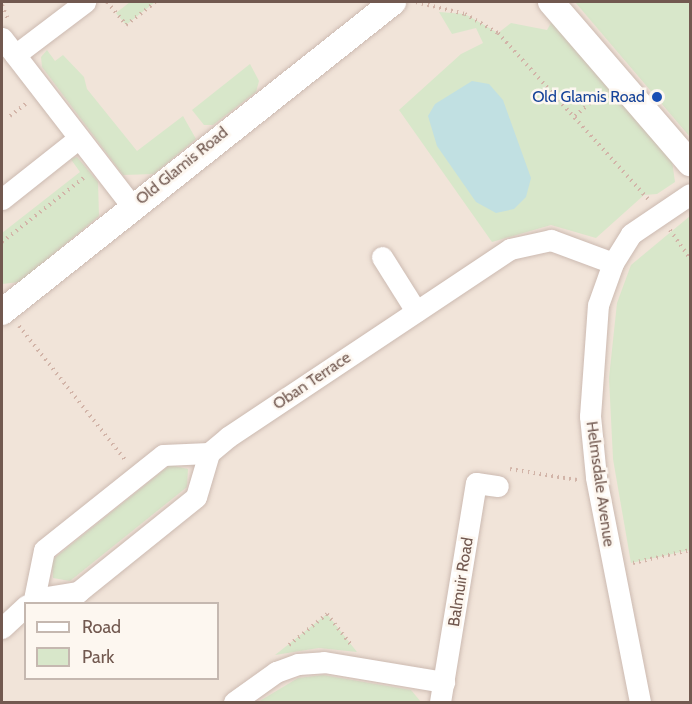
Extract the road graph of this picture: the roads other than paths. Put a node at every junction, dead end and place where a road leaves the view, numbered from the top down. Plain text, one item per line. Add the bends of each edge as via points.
1 (85, 2) edge
2 (393, 2) edge
3 (551, 2) edge
4 (2, 38) edge
5 (15, 55) junction
6 (79, 138) junction
7 (690, 163) edge
8 (690, 194) edge
9 (2, 199) edge
10 (132, 206) junction
11 (382, 257) dead end
12 (612, 263) junction
13 (416, 312) junction
14 (10, 318) edge
15 (209, 453) junction
16 (498, 486) road end
17 (29, 602) edge
18 (33, 602) edge
19 (24, 608) edge
20 (2, 628) edge
21 (444, 682) junction
22 (234, 702) edge
23 (440, 702) edge
24 (640, 702) edge

1 - 5 street
2 - 10 street, Old Glamis Road
3 - 7 street
4 - 5 street
5 - 6 street
6 - 9 street
6 - 10 street
8 - 12 street, Helmsdale Avenue via 631,234
10 - 14 street, Old Glamis Road
11 - 13 street
12 - 13 street, Oban Terrace via 573,245 531,242 510,249
12 - 24 street, Helmsdale Avenue via 598,305 590,416 596,477
13 - 15 street, Oban Terrace
15 - 17 street via 163,455 44,550
15 - 18 street via 196,497 78,592
16 - 21 street, Balmuir Road via 476,483
19 - 20 street
21 - 22 street via 324,662 276,672
21 - 23 street, Balmuir Road

